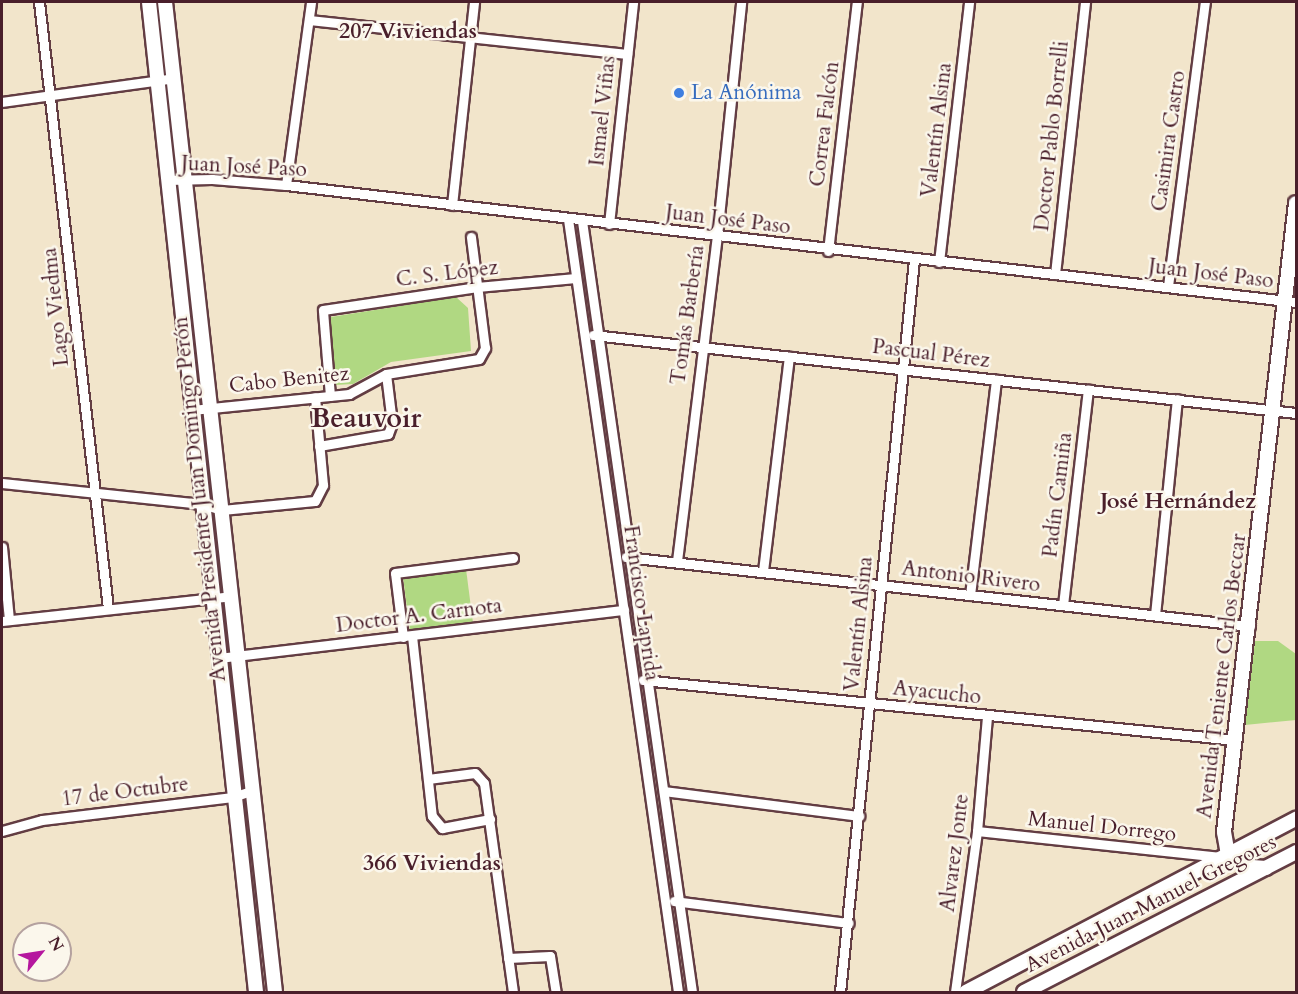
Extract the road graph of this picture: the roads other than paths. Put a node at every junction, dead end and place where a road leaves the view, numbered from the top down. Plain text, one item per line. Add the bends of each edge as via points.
1 (39, 2) edge
2 (149, 2) edge
3 (165, 2) edge
4 (311, 2) edge
5 (474, 2) edge
6 (633, 2) edge
7 (741, 2) edge
8 (857, 2) edge
9 (969, 2) edge
10 (1085, 2) edge
11 (1206, 2) edge
12 (309, 20) junction
13 (470, 39) junction
14 (627, 54) junction
15 (174, 78) junction
16 (157, 81) junction
17 (50, 95) junction
18 (2, 102) edge
19 (167, 180) junction
20 (186, 182) junction
21 (286, 185) junction
22 (1296, 203) edge
23 (452, 205) junction
24 (568, 219) junction
25 (582, 221) junction
26 (609, 224) junction
27 (717, 236) junction
28 (471, 237) dead end
29 (828, 251) junction
30 (914, 260) junction
31 (939, 262) junction
32 (1055, 274) junction
33 (576, 278) junction
34 (1168, 286) junction
35 (477, 287) junction
36 (1290, 302) edge
37 (584, 334) junction
38 (598, 335) junction
39 (702, 345) junction
40 (789, 357) junction
41 (904, 369) junction
42 (386, 374) junction
43 (996, 380) junction
44 (1088, 389) junction
45 (330, 396) junction
46 (315, 398) junction
47 (1177, 399) junction
48 (211, 407) junction
49 (192, 410) junction
50 (1273, 410) junction
51 (1296, 413) edge
52 (319, 446) junction
53 (2, 483) edge
54 (94, 494) junction
55 (202, 504) junction
56 (222, 510) junction
57 (2, 546) edge
58 (616, 556) junction
59 (630, 557) junction
60 (513, 558) dead end
61 (677, 561) junction
62 (763, 571) junction
63 (880, 584) junction
64 (970, 595) junction
65 (231, 596) junction
66 (213, 598) junction
67 (1063, 606) junction
68 (108, 609) junction
69 (624, 610) junction
70 (1155, 615) junction
71 (5, 621) edge
72 (1250, 626) junction
73 (407, 636) junction
74 (238, 656) junction
75 (219, 658) junction
76 (648, 679) junction
77 (634, 681) junction
78 (869, 704) junction
79 (987, 717) junction
80 (1236, 740) junction
81 (428, 779) junction
82 (252, 790) junction
83 (664, 791) junction
84 (233, 797) junction
85 (859, 816) junction
86 (490, 819) junction
87 (1296, 819) edge
88 (2, 831) edge
89 (977, 831) junction
90 (1296, 852) edge
91 (1223, 856) junction
92 (1266, 868) junction
93 (1197, 872) joint
94 (665, 900) junction
95 (678, 901) junction
96 (849, 923) junction
97 (508, 958) junction
98 (256, 993) edge
99 (275, 993) edge
100 (513, 993) edge
101 (556, 993) edge
102 (678, 993) edge
103 (692, 993) edge
104 (840, 993) edge
105 (955, 993) edge
106 (966, 993) edge
107 (1024, 993) edge

1 - 17 street, Lago Viedma
2 - 16 main road, Avenida Presidente Juan Domingo Perón
3 - 15 main road, Avenida Presidente Juan Domingo Perón
4 - 12 street
5 - 13 street
6 - 14 street, Ismael Viñas
7 - 27 street, Tomás Barbería
8 - 29 street, Correa Falcón
9 - 31 street, Valentín Alsina
10 - 32 street, Doctor Pablo Borrelli
11 - 34 street, Casimira Castro
12 - 13 street
12 - 21 street
13 - 14 street
13 - 23 street
14 - 26 street, Ismael Viñas
15 - 16 street
15 - 20 main road, Avenida Presidente Juan Domingo Perón
16 - 17 street
16 - 19 main road, Avenida Presidente Juan Domingo Perón
17 - 18 street
17 - 54 street, Lago Viedma
19 - 20 street, Juan José Paso
19 - 49 main road, Avenida Presidente Juan Domingo Perón
20 - 21 street, Juan José Paso via 212,179
20 - 48 main road, Avenida Presidente Juan Domingo Perón
21 - 23 street, Juan José Paso
22 - 36 main road, Avenida Teniente Carlos Beccar
23 - 24 street, Juan José Paso
24 - 25 street, Juan José Paso
24 - 33 street, Francisco Laprida
25 - 26 street, Juan José Paso
25 - 38 street, Francisco Laprida
26 - 27 street, Juan José Paso
27 - 29 street, Juan José Paso
27 - 39 street, Tomás Barbería
28 - 35 street
29 - 30 street, Juan José Paso
30 - 31 street, Juan José Paso
30 - 41 street, Valentín Alsina
31 - 32 street, Juan José Paso
32 - 34 street, Juan José Paso
33 - 35 street, C. S. López
33 - 37 street, Francisco Laprida
34 - 36 street, Juan José Paso
35 - 42 street, Cabo Benitez via 485,348 479,359
35 - 45 street, C. S. López via 323,310
36 - 50 main road, Avenida Teniente Carlos Beccar
37 - 38 street, Pascual Pérez
37 - 58 street, Francisco Laprida
38 - 39 street, Pascual Pérez
38 - 59 street, Francisco Laprida
39 - 40 street, Pascual Pérez
39 - 61 street, Tomás Barbería
40 - 41 street, Pascual Pérez
40 - 62 street
41 - 43 street, Pascual Pérez
41 - 63 street, Valentín Alsina
42 - 45 street, Cabo Benitez via 361,390
42 - 52 street via 392,423 388,434
43 - 44 street, Pascual Pérez
43 - 64 street
44 - 47 street, Pascual Pérez
44 - 67 street, Padín Camiña
45 - 46 street, Cabo Benitez
46 - 48 street, Cabo Benitez
46 - 52 street
47 - 50 street, Pascual Pérez
47 - 70 street
48 - 49 street, Cabo Benitez
48 - 56 main road, Avenida Presidente Juan Domingo Perón
49 - 55 main road, Avenida Presidente Juan Domingo Perón
50 - 51 street, Pascual Pérez
50 - 72 main road, Avenida Teniente Carlos Beccar
52 - 56 street via 321,495 315,501
53 - 54 street
54 - 55 street
54 - 68 street, Lago Viedma
55 - 56 street
55 - 66 main road, Avenida Presidente Juan Domingo Perón
56 - 65 main road, Avenida Presidente Juan Domingo Perón
57 - 71 street
58 - 59 street, Antonio Rivero
58 - 69 street, Francisco Laprida
59 - 61 street, Antonio Rivero
59 - 76 street, Francisco Laprida
60 - 73 street via 395,573
61 - 62 street, Antonio Rivero
62 - 63 street, Antonio Rivero
63 - 64 street, Antonio Rivero
63 - 78 street, Valentín Alsina
64 - 67 street, Antonio Rivero
65 - 66 street
65 - 74 main road, Avenida Presidente Juan Domingo Perón
66 - 68 street
66 - 75 main road, Avenida Presidente Juan Domingo Perón
67 - 70 street, Antonio Rivero
68 - 71 street
69 - 73 street, Doctor A. Carnota
69 - 77 street, Francisco Laprida
70 - 72 street, Antonio Rivero
72 - 80 main road, Avenida Teniente Carlos Beccar
73 - 74 street, Doctor A. Carnota
73 - 81 street
74 - 75 street, Doctor A. Carnota
74 - 82 main road, Avenida Presidente Juan Domingo Perón
75 - 84 main road, Avenida Presidente Juan Domingo Perón
76 - 77 street, Ayacucho
76 - 78 street, Ayacucho
76 - 83 street, Francisco Laprida
77 - 94 street, Francisco Laprida
78 - 79 street, Ayacucho
78 - 85 street, Valentín Alsina
79 - 80 street, Ayacucho
79 - 89 street, Alvarez Jonte
80 - 91 main road, Avenida Teniente Carlos Beccar
81 - 86 street via 480,775
81 - 86 street via 435,824 442,828
82 - 84 street, 17 de Octubre
82 - 99 main road, Avenida Presidente Juan Domingo Perón
83 - 85 street
83 - 95 street, Francisco Laprida
84 - 88 street, 17 de Octubre via 42,820
84 - 98 main road, Avenida Presidente Juan Domingo Perón
85 - 96 street, Valentín Alsina
86 - 97 street
87 - 91 main road, Avenida Juan Manuel Gregores
89 - 91 street, Manuel Dorrego
89 - 105 street, Alvarez Jonte
90 - 92 main road, Avenida Juan Manuel Gregores
91 - 92 main road
91 - 93 main road, Avenida Teniente Carlos Beccar
92 - 107 main road, Avenida Juan Manuel Gregores
93 - 106 main road, Avenida Juan Manuel Gregores
94 - 95 street
94 - 102 street, Francisco Laprida
95 - 96 street
95 - 103 street, Francisco Laprida
96 - 104 street, Valentín Alsina
97 - 100 street
97 - 101 street via 550,956

